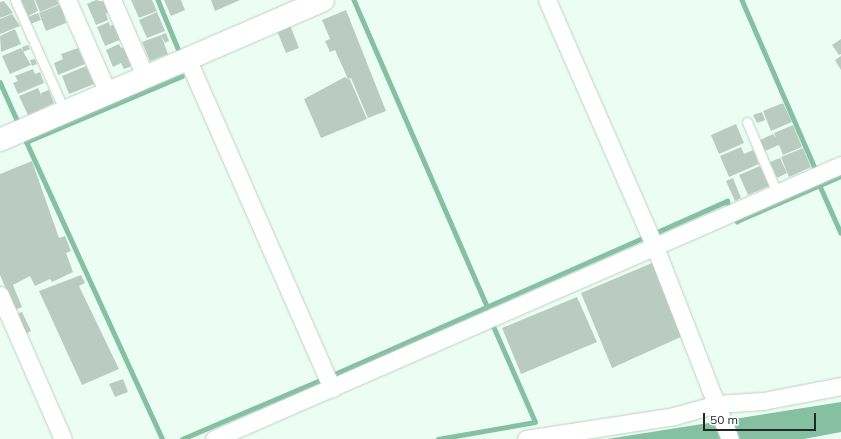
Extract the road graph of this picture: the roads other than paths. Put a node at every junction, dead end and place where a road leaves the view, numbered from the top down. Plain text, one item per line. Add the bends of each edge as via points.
1 (15, 0) edge
2 (67, 0) edge
3 (112, 0) edge
4 (323, 0) edge
5 (546, 0) edge
6 (187, 58) junction
7 (145, 76) junction
8 (108, 93) junction
9 (65, 112) junction
10 (747, 122) dead end
11 (0, 140) edge
12 (841, 165) edge
13 (777, 193) junction
14 (655, 247) junction
15 (0, 295) edge
16 (841, 386) edge
17 (332, 389) junction
18 (719, 408) junction
19 (63, 439) edge
20 (214, 439) edge
21 (526, 439) edge
22 (730, 439) edge

1 - 9 lane
2 - 8 street
3 - 7 street
4 - 6 street
5 - 14 street
6 - 7 street
6 - 17 street
7 - 8 street
8 - 9 street
9 - 11 street
10 - 13 lane
12 - 13 street
13 - 14 street
14 - 17 street
14 - 18 street
15 - 19 street
16 - 18 street
17 - 20 street
18 - 21 street
18 - 22 street

